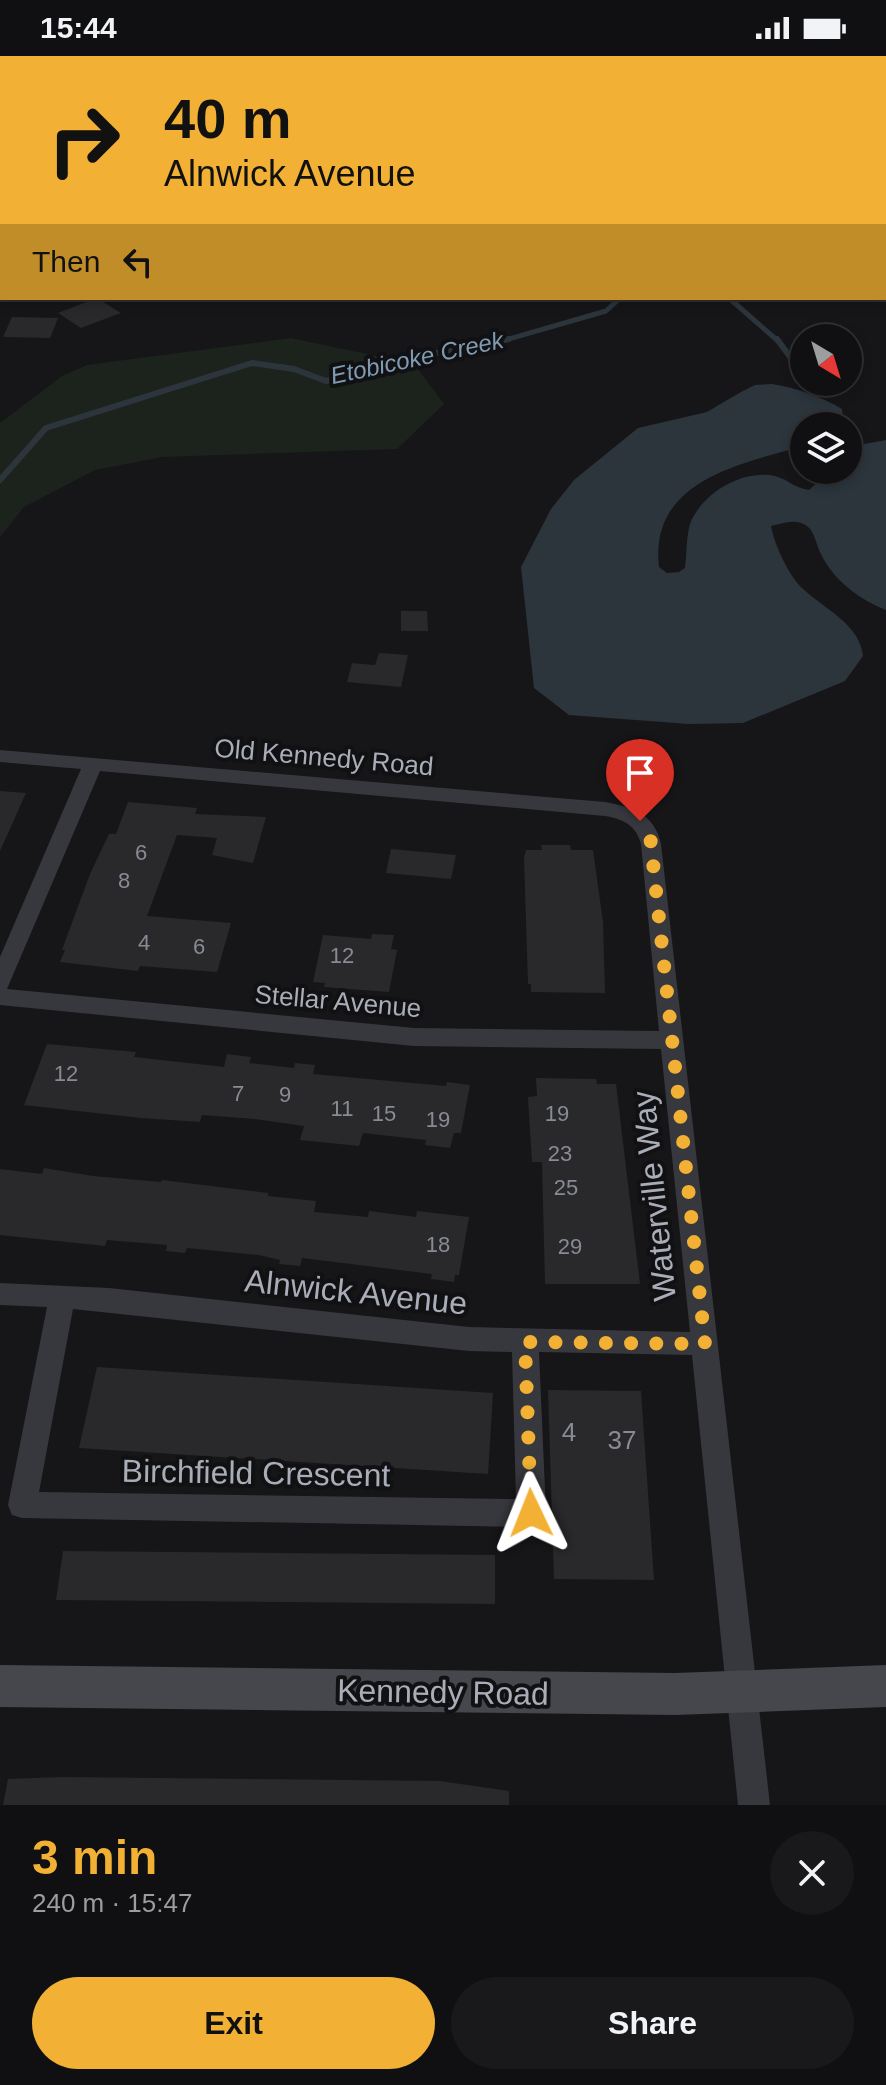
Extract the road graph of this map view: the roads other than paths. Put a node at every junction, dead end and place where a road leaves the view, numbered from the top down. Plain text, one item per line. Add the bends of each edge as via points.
1 (0, 756) edge
2 (93, 764) junction
3 (640, 821) joint
4 (0, 983) edge
5 (0, 997) edge
6 (671, 1040) junction
7 (0, 1294) edge
8 (62, 1296) junction
9 (525, 1342) junction
10 (705, 1344) junction
11 (0, 1686) edge
12 (886, 1686) edge
13 (743, 1691) junction
14 (754, 1805) edge

1 - 2 street, Old Kennedy Road
2 - 3 street, Old Kennedy Road via 605,809
2 - 4 street
3 - 6 street, Waterville Way via 650,835
5 - 6 street, Stellar Avenue via 414,1037
6 - 10 street, Waterville Way
7 - 8 street, Alnwick Avenue
8 - 9 street, Alnwick Avenue
8 - 9 street, Birchfield Crescent via 22,1505 531,1513
9 - 10 street, Alnwick Avenue
10 - 13 street, Waterville Way
11 - 13 main road, Kennedy Road
12 - 13 main road, Kennedy Road
13 - 14 street, Waterville Way

